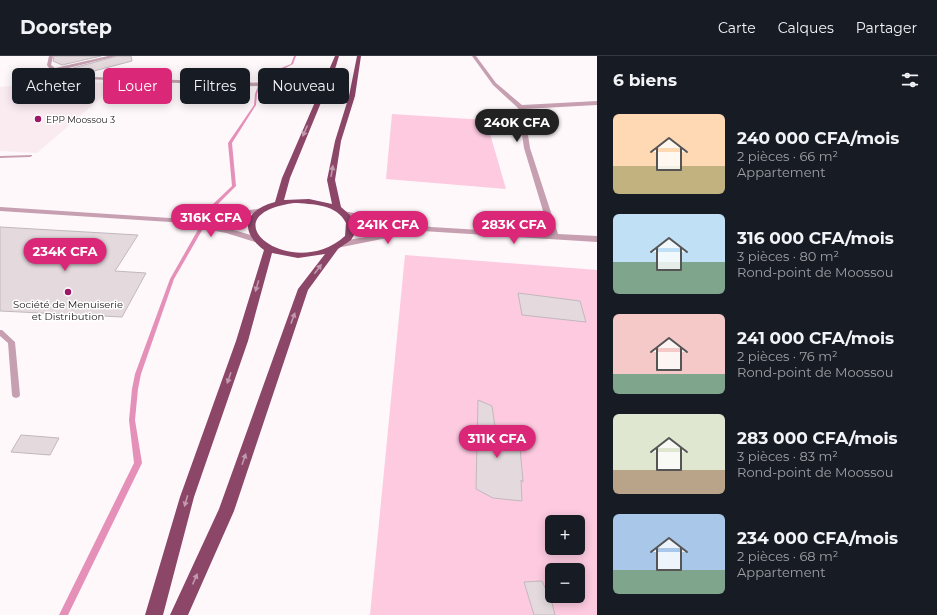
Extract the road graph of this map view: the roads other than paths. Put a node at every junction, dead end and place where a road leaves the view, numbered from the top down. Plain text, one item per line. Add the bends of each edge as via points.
1 (51, 56) edge
2 (114, 56) edge
3 (337, 56) edge
4 (359, 56) edge
5 (474, 56) edge
6 (52, 68) edge
7 (63, 68) edge
8 (332, 68) edge
9 (95, 80) edge
10 (258, 83) edge
11 (597, 103) edge
12 (317, 104) edge
13 (520, 107) junction
14 (0, 156) edge
15 (30, 156) dead end
16 (279, 203) junction
17 (0, 209) edge
18 (262, 210) junction
19 (340, 211) junction
20 (170, 220) junction
21 (431, 230) junction
22 (555, 237) junction
23 (255, 239) junction
24 (597, 239) edge
25 (338, 246) junction
26 (269, 249) junction
27 (0, 332) edge
28 (16, 395) dead end
29 (154, 615) edge
30 (179, 615) edge

1 - 6 street via 49,65
2 - 7 street
3 - 8 highway
19 -> 4 highway via 331,180
5 - 13 street via 490,81
9 - 10 street
11 - 13 street
12 -> 16 highway via 286,178
13 - 22 street via 527,148
14 - 15 lane
16 - 18 highway
16 - 19 highway via 294,200 310,201
17 - 20 street
18 - 20 street via 222,217
18 - 23 highway via 251,224 251,232
19 - 21 street
19 - 25 highway via 349,220 351,228 349,236
20 - 23 street via 227,230
21 - 22 street
21 - 25 street via 387,235
22 - 24 street
23 - 26 highway
25 - 26 highway via 318,254 301,255 284,254
30 -> 25 highway via 226,511 303,289
26 -> 29 highway via 242,341 187,497
27 - 28 lane via 11,342

